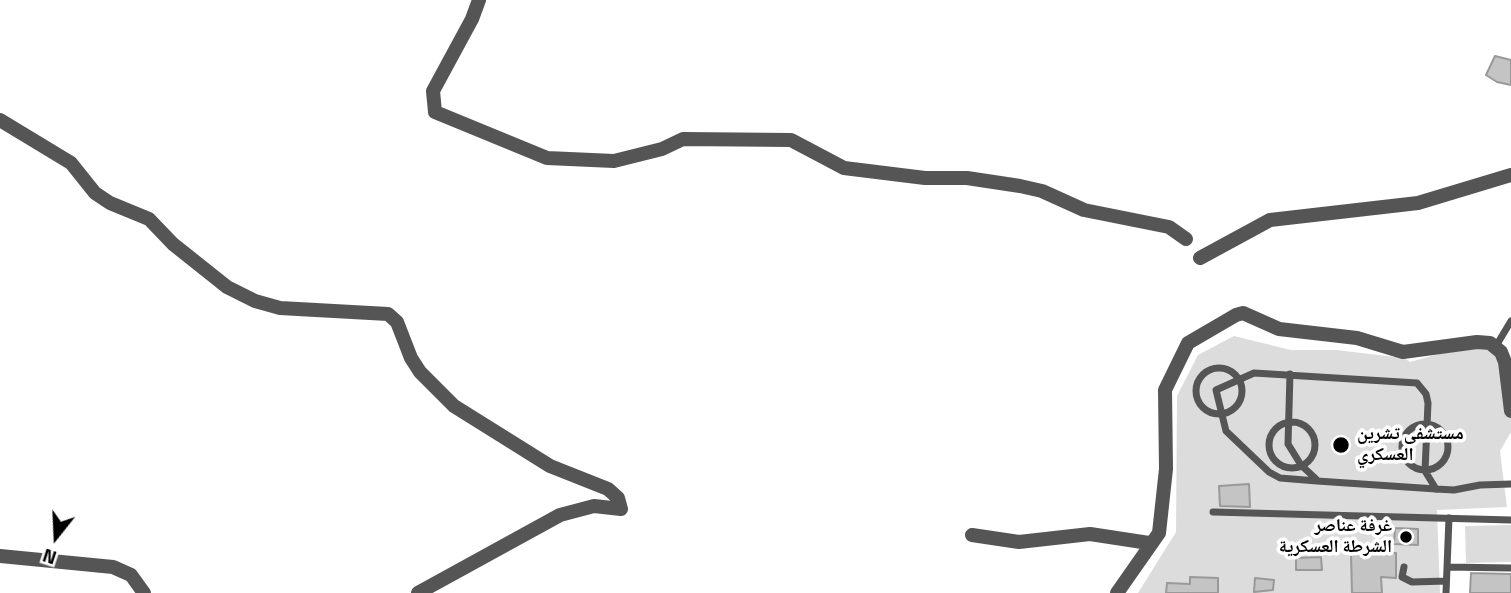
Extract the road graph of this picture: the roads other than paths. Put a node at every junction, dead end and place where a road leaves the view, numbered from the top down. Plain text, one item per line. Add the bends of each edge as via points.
1 (479, 0) edge
2 (0, 120) edge
3 (1511, 174) edge
4 (1186, 239) dead end
5 (1200, 258) dead end
6 (1511, 321) edge
7 (1496, 346) junction
8 (1290, 374) junction
9 (1238, 380) junction
10 (1511, 411) edge
11 (1221, 415) junction
12 (1289, 422) junction
13 (1425, 425) junction
14 (1302, 466) junction
15 (1425, 471) junction
16 (1318, 481) junction
17 (1511, 484) edge
18 (1436, 489) junction
19 (1213, 512) dead end
20 (1450, 518) junction
21 (1511, 520) edge
22 (972, 535) dead end
23 (1149, 543) junction
24 (0, 556) edge
25 (1404, 567) dead end
26 (1447, 567) junction
27 (1511, 568) edge
28 (1447, 581) junction
29 (144, 593) edge
30 (418, 593) edge
31 (1116, 593) edge
32 (1446, 593) edge

1 - 4 street via 432,91 435,112 547,158 614,161 683,139 791,141 844,168 925,178 967,177 1020,186 1084,210 1169,227
2 - 30 street via 71,163 95,193 110,203 149,219 227,288 280,308 388,314 397,322 420,372 454,406 550,466 608,489 618,498 621,509 594,506 560,514
3 - 5 street via 1418,203 1270,220
6 - 7 lane
7 - 10 street via 1505,362
7 - 23 street via 1477,342 1403,352 1357,338 1279,329 1243,313 1224,322 1188,343 1165,390 1162,521 1159,533
8 - 9 lane via 1254,373
8 - 12 lane
8 - 13 lane via 1417,383 1426,394
9 - 11 lane via 1241,400 1234,410
9 - 11 lane via 1216,390
9 - 11 lane via 1227,369 1215,368 1196,383 1200,406
11 - 16 lane via 1232,439 1269,472 1280,478
12 - 14 lane via 1288,444
12 - 14 lane via 1312,433 1312,457
12 - 14 lane via 1271,433 1271,457 1280,465
13 - 15 lane
13 - 15 lane via 1437,427 1448,447 1445,459
13 - 15 lane via 1404,435 1401,447 1413,468
14 - 16 lane
15 - 18 lane
16 - 18 lane
17 - 18 lane
19 - 20 lane
20 - 21 lane
20 - 26 lane
22 - 23 street via 1019,542 1090,534
23 - 31 street
24 - 29 street via 113,567 131,575
25 - 28 lane via 1402,577 1412,582
26 - 27 lane
26 - 28 lane
28 - 32 lane

